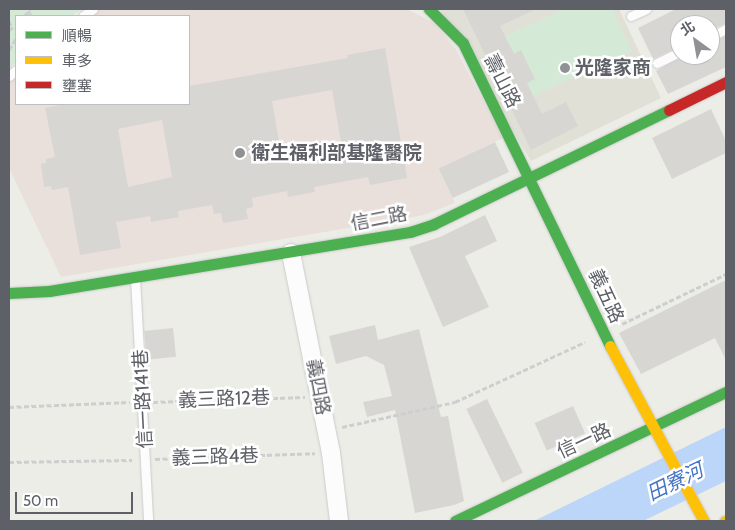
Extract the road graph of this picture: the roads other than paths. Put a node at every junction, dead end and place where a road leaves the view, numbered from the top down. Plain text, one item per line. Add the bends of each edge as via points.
1 (428, 9) edge
2 (646, 9) edge
3 (631, 16) dead end
4 (670, 57) edge
5 (657, 63) dead end
6 (726, 82) edge
7 (531, 178) junction
8 (292, 253) junction
9 (135, 278) junction
10 (9, 293) edge
11 (726, 392) edge
12 (653, 428) junction
13 (148, 521) edge
14 (339, 521) edge
15 (455, 521) edge
16 (704, 521) edge

1 - 7 street, 壽山路 via 463,43
2 - 3 lane
4 - 5 lane
6 - 7 street, 信二路
7 - 8 street, 信二路 via 426,227
7 - 12 street, 義五路 via 603,333
8 - 9 street, 信二路
8 - 14 street, 義四路 via 327,430
9 - 10 street, 信二路 via 49,291
9 - 13 lane, 信一路141巷
11 - 12 street, 信一路
12 - 15 street, 信一路
12 - 16 street, 義五路

